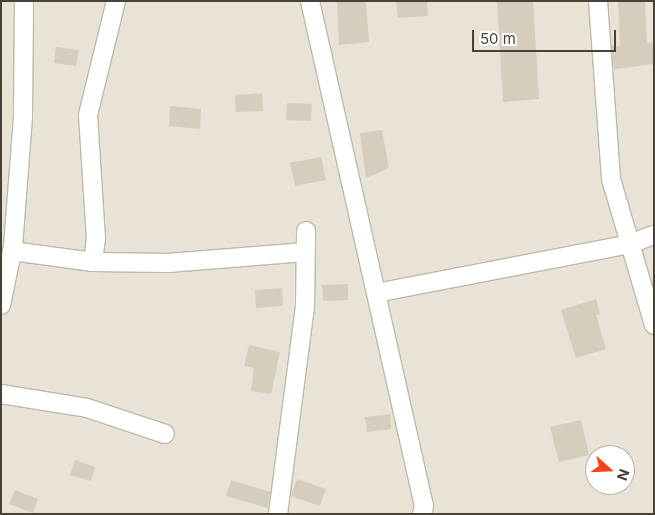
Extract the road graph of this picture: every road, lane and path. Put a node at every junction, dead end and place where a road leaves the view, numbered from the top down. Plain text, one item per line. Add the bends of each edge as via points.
1 (24, 1) edge
2 (116, 1) edge
3 (310, 1) edge
4 (598, 1) edge
5 (306, 230) dead end
6 (654, 235) edge
7 (630, 244) junction
8 (12, 251) junction
9 (306, 252) junction
10 (93, 262) junction
11 (376, 293) junction
12 (1, 305) edge
13 (654, 325) edge
14 (1, 394) edge
15 (165, 434) dead end
16 (278, 514) edge
17 (422, 514) edge

1 - 8 street via 23,116
2 - 10 street via 88,115 96,239
3 - 11 street
4 - 7 street via 611,179
5 - 9 street
6 - 7 street
7 - 11 street
7 - 13 street
8 - 10 street
8 - 12 street
9 - 10 street via 168,263
9 - 16 street via 305,307
11 - 17 street via 424,506
14 - 15 street via 86,408

